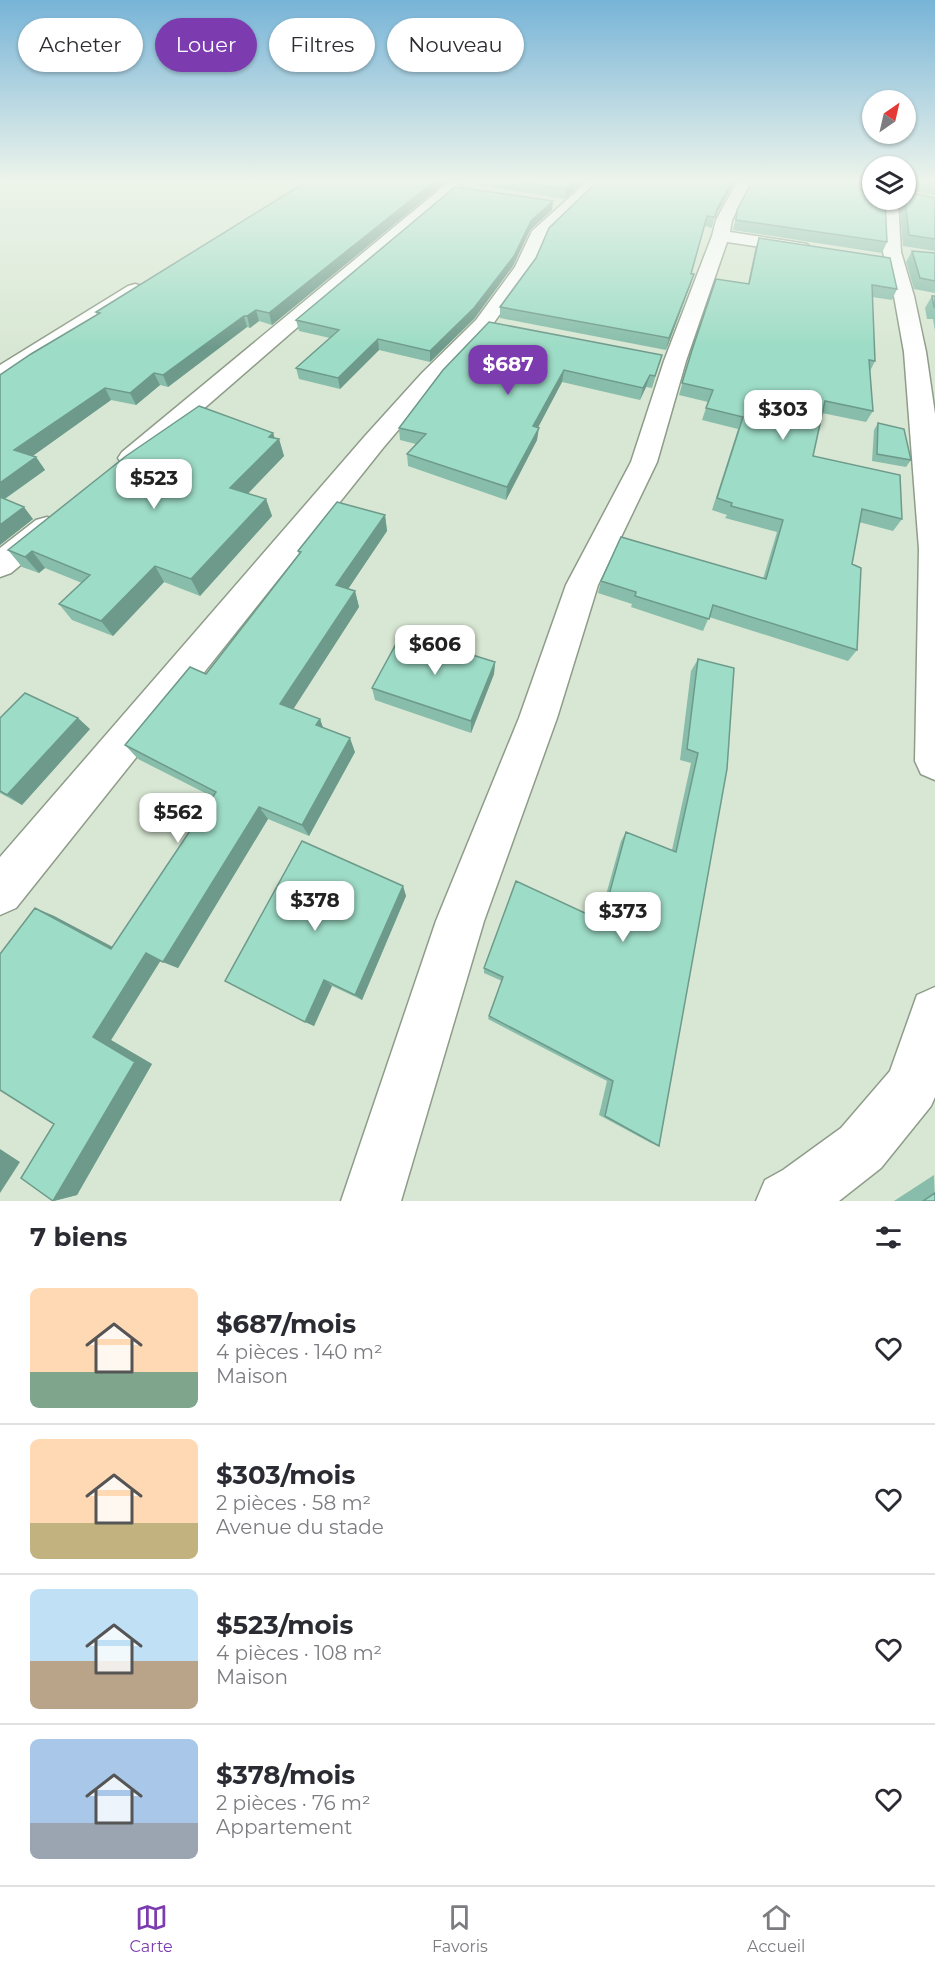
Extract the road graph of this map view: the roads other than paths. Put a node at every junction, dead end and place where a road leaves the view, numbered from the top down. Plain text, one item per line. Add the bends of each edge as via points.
1 (400, 236) edge
2 (538, 236) edge
3 (721, 236) joint
4 (892, 236) edge
5 (813, 250) edge
6 (153, 279) edge
7 (0, 375) edge
8 (927, 392) edge
9 (114, 473) edge
10 (62, 516) edge
11 (934, 549) edge
12 (0, 565) edge
13 (935, 761) edge
14 (0, 892) edge
15 (935, 1013) edge
16 (372, 1201) edge
17 (786, 1201) edge

1 - 9 street
2 - 14 street via 494,326 430,378 374,442
3 - 5 street
3 - 16 street via 664,359 644,462 582,585 538,718 460,921
4 - 8 street via 893,257 914,298 915,352
6 - 7 street
8 - 11 street via 923,417
10 - 12 street
11 - 13 street
15 - 17 street via 912,1087 861,1148

